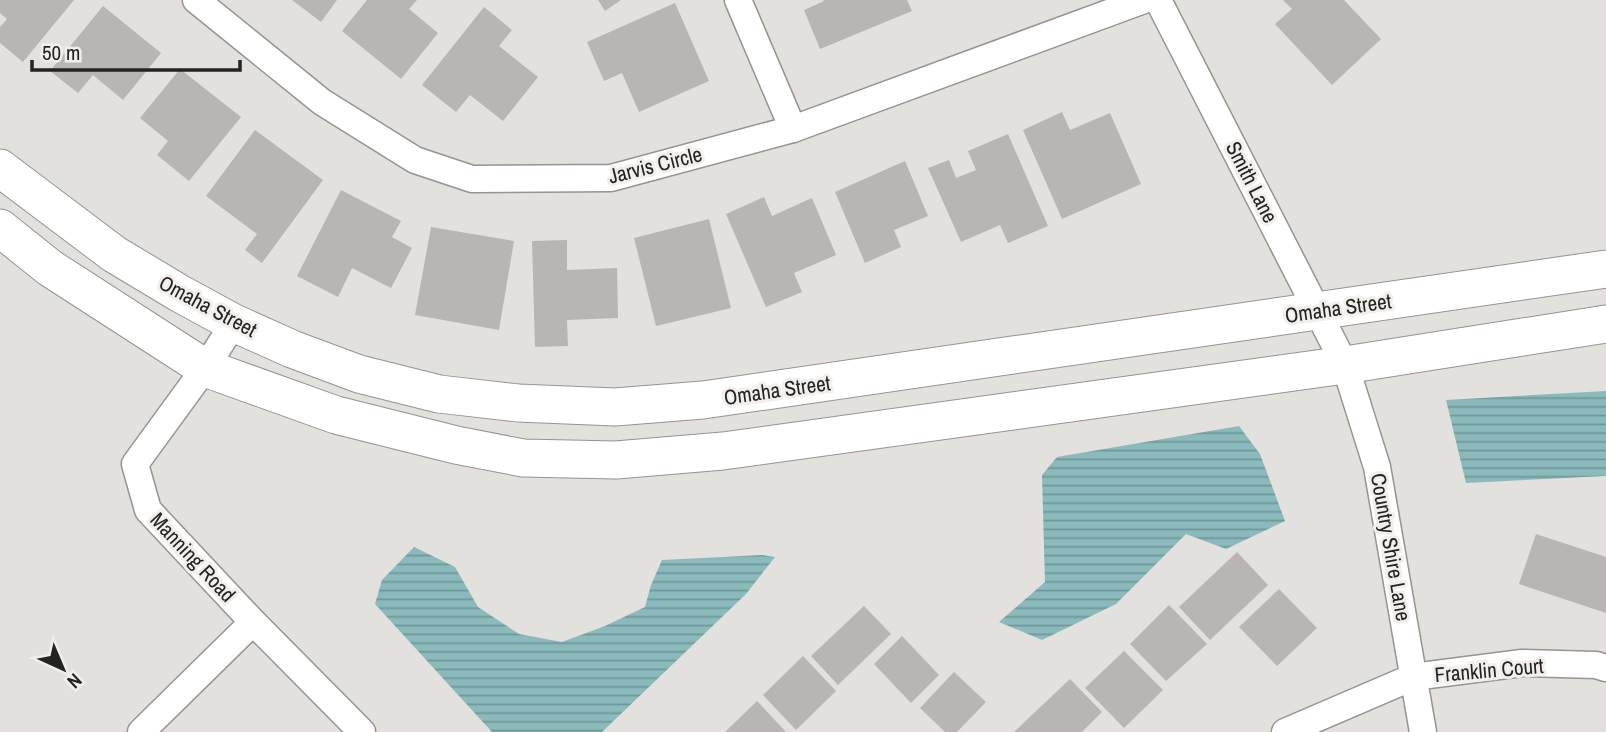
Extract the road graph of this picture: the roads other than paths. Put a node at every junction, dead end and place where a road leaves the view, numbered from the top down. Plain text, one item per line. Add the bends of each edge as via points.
1 (196, 0) edge
2 (738, 0) edge
3 (1144, 0) edge
4 (1158, 0) edge
5 (793, 129) junction
6 (0, 168) edge
7 (0, 228) edge
8 (1606, 269) edge
9 (1318, 312) junction
10 (234, 323) junction
11 (1606, 324) edge
12 (1346, 365) junction
13 (205, 368) junction
14 (253, 622) junction
15 (1606, 668) edge
16 (1413, 677) junction
17 (141, 732) edge
18 (362, 732) edge
19 (1285, 732) edge
20 (1423, 732) edge

1 - 5 street, Jarvis Circle via 322,102 415,160 472,178 611,178
2 - 5 street
3 - 5 street, Jarvis Circle
4 - 9 street, Smith Lane
6 - 10 main road, Omaha Street via 114,254
7 - 13 main road via 50,268
8 - 9 main road, Omaha Street
9 - 10 main road, Omaha Street via 704,400 615,407 439,394 359,374
9 - 12 street, Smith Lane
10 - 13 street, Manning Road
11 - 12 main road
12 - 13 main road via 723,451 616,460 523,458 456,445 336,415
12 - 16 street, Country Shire Lane via 1377,467
13 - 14 street, Manning Road via 135,464 148,510
14 - 17 street
14 - 18 street, Manning Road
15 - 16 street, Franklin Court via 1522,663
16 - 19 street, Franklin Court
16 - 20 street, Country Shire Lane

